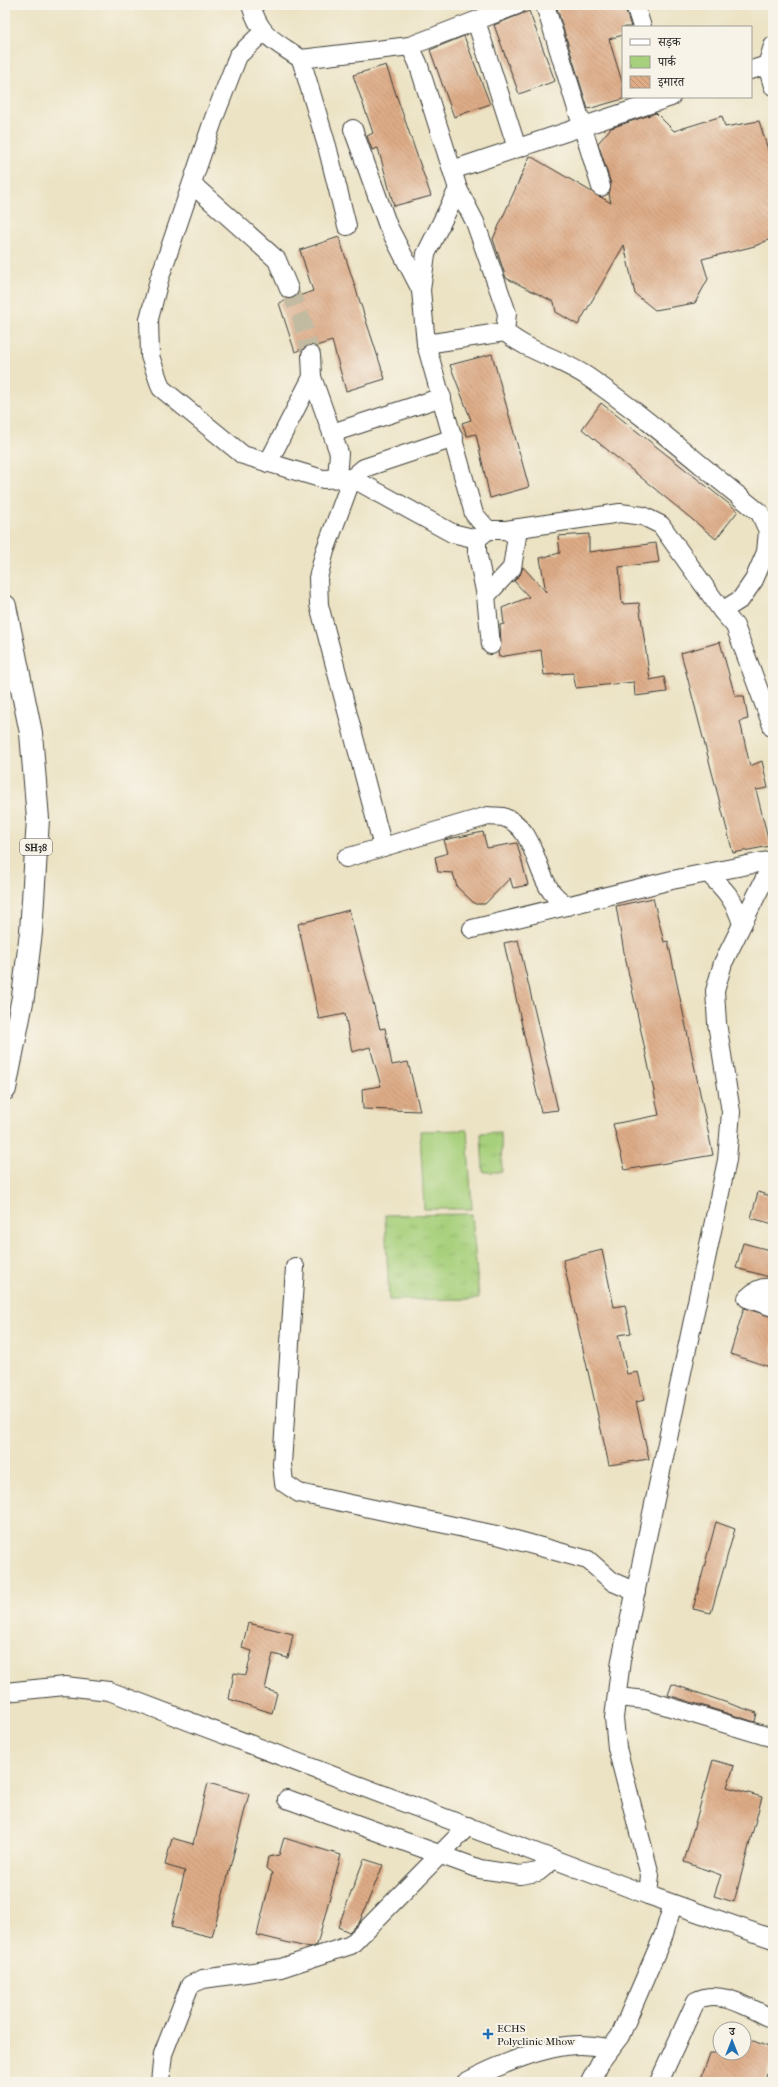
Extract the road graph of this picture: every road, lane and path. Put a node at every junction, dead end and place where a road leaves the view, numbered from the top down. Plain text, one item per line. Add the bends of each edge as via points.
1 (251, 5) edge
2 (517, 5) edge
3 (545, 5) edge
4 (635, 5) edge
5 (476, 21) junction
6 (642, 26) edge
7 (263, 32) junction
8 (410, 46) junction
9 (773, 46) edge
10 (300, 59) junction
11 (759, 68) edge
12 (773, 86) edge
13 (664, 98) edge
14 (582, 127) junction
15 (353, 130) dead end
16 (517, 148) junction
17 (452, 170) junction
18 (192, 184) junction
19 (601, 187) dead end
20 (458, 189) junction
21 (347, 226) dead end
22 (289, 289) tunnel mouth
23 (421, 290) junction
24 (505, 332) junction
25 (426, 344) junction
26 (311, 355) tunnel mouth
27 (312, 377) junction
28 (442, 396) junction
29 (332, 433) junction
30 (454, 438) junction
31 (268, 463) junction
32 (345, 478) junction
33 (506, 530) junction
34 (482, 534) junction
35 (486, 596) junction
36 (5, 606) edge
37 (722, 611) junction
38 (491, 645) dead end
39 (773, 728) edge
40 (383, 847) junction
41 (346, 858) dead end
42 (773, 861) edge
43 (708, 873) junction
44 (567, 906) junction
45 (742, 924) junction
46 (472, 930) dead end
47 (5, 1089) edge
48 (295, 1267) dead end
49 (773, 1289) edge
50 (773, 1307) edge
51 (636, 1592) junction
52 (5, 1692) edge
53 (617, 1697) junction
54 (773, 1738) edge
55 (287, 1799) dead end
56 (468, 1826) junction
57 (440, 1854) junction
58 (554, 1859) junction
59 (648, 1894) junction
60 (673, 1904) junction
61 (773, 1939) edge
62 (773, 2019) edge
63 (611, 2048) junction
64 (160, 2082) edge
65 (466, 2082) edge
66 (590, 2082) edge
67 (659, 2082) edge

1 - 7 street via 254,17
2 - 5 street
3 - 14 street
4 - 6 street
5 - 8 street
5 - 16 street
7 - 10 street
7 - 18 street via 238,56
8 - 10 street
8 - 17 street via 418,63
9 - 11 street
10 - 21 street via 327,146
11 - 12 street
13 - 14 street
14 - 16 street
14 - 19 street
15 - 23 street via 388,226
16 - 17 street
17 - 20 street
18 - 22 street via 277,260
18 - 31 street via 159,280 149,319 150,356 161,388 243,455
20 - 23 street via 426,254
20 - 24 street via 475,222 507,313
23 - 25 street
24 - 25 street
24 - 37 street via 518,342 577,369 605,388 760,513 768,531 766,552 754,580 741,599
25 - 28 street
26 - 27 street
27 - 29 street
27 - 31 street
28 - 29 street
28 - 30 street
29 - 32 street
30 - 32 street via 364,468
30 - 34 street via 474,514
31 - 32 street via 323,479
32 - 34 street via 452,533
32 - 40 street via 320,566 319,605
33 - 34 street
33 - 35 street via 517,536 512,568
33 - 37 street via 620,513 642,516 660,525
34 - 35 street via 476,551
35 - 38 street
36 - 47 main road, SH38 via 31,733 38,820 24,997
37 - 39 street via 735,626
40 - 41 street
40 - 44 street via 488,816 503,817 519,826 528,837 549,887
42 - 43 street
42 - 45 street
43 - 44 street
43 - 45 street via 728,893 737,907
44 - 46 street
45 - 51 street via 723,963 715,991 717,1024 730,1112 727,1160
48 - 51 street via 282,1464 284,1483 299,1493 500,1536 588,1560 613,1582
49 - 50 street via 768,1287 754,1290 747,1298
51 - 53 street via 621,1660
52 - 56 street via 65,1686 109,1690
53 - 54 street via 647,1700
53 - 59 street via 614,1718 617,1748 650,1875
55 - 57 street
56 - 57 street
56 - 58 street
57 - 58 street via 480,1869 520,1875 538,1872
57 - 64 street via 351,1945 281,1968 203,1980 190,1985 163,2054
58 - 59 street
59 - 60 street
60 - 61 street
60 - 63 street via 664,1934 620,2036
62 - 67 street via 728,1999 704,1996 696,2001
63 - 65 street via 579,2045 542,2051 486,2071
63 - 66 street

